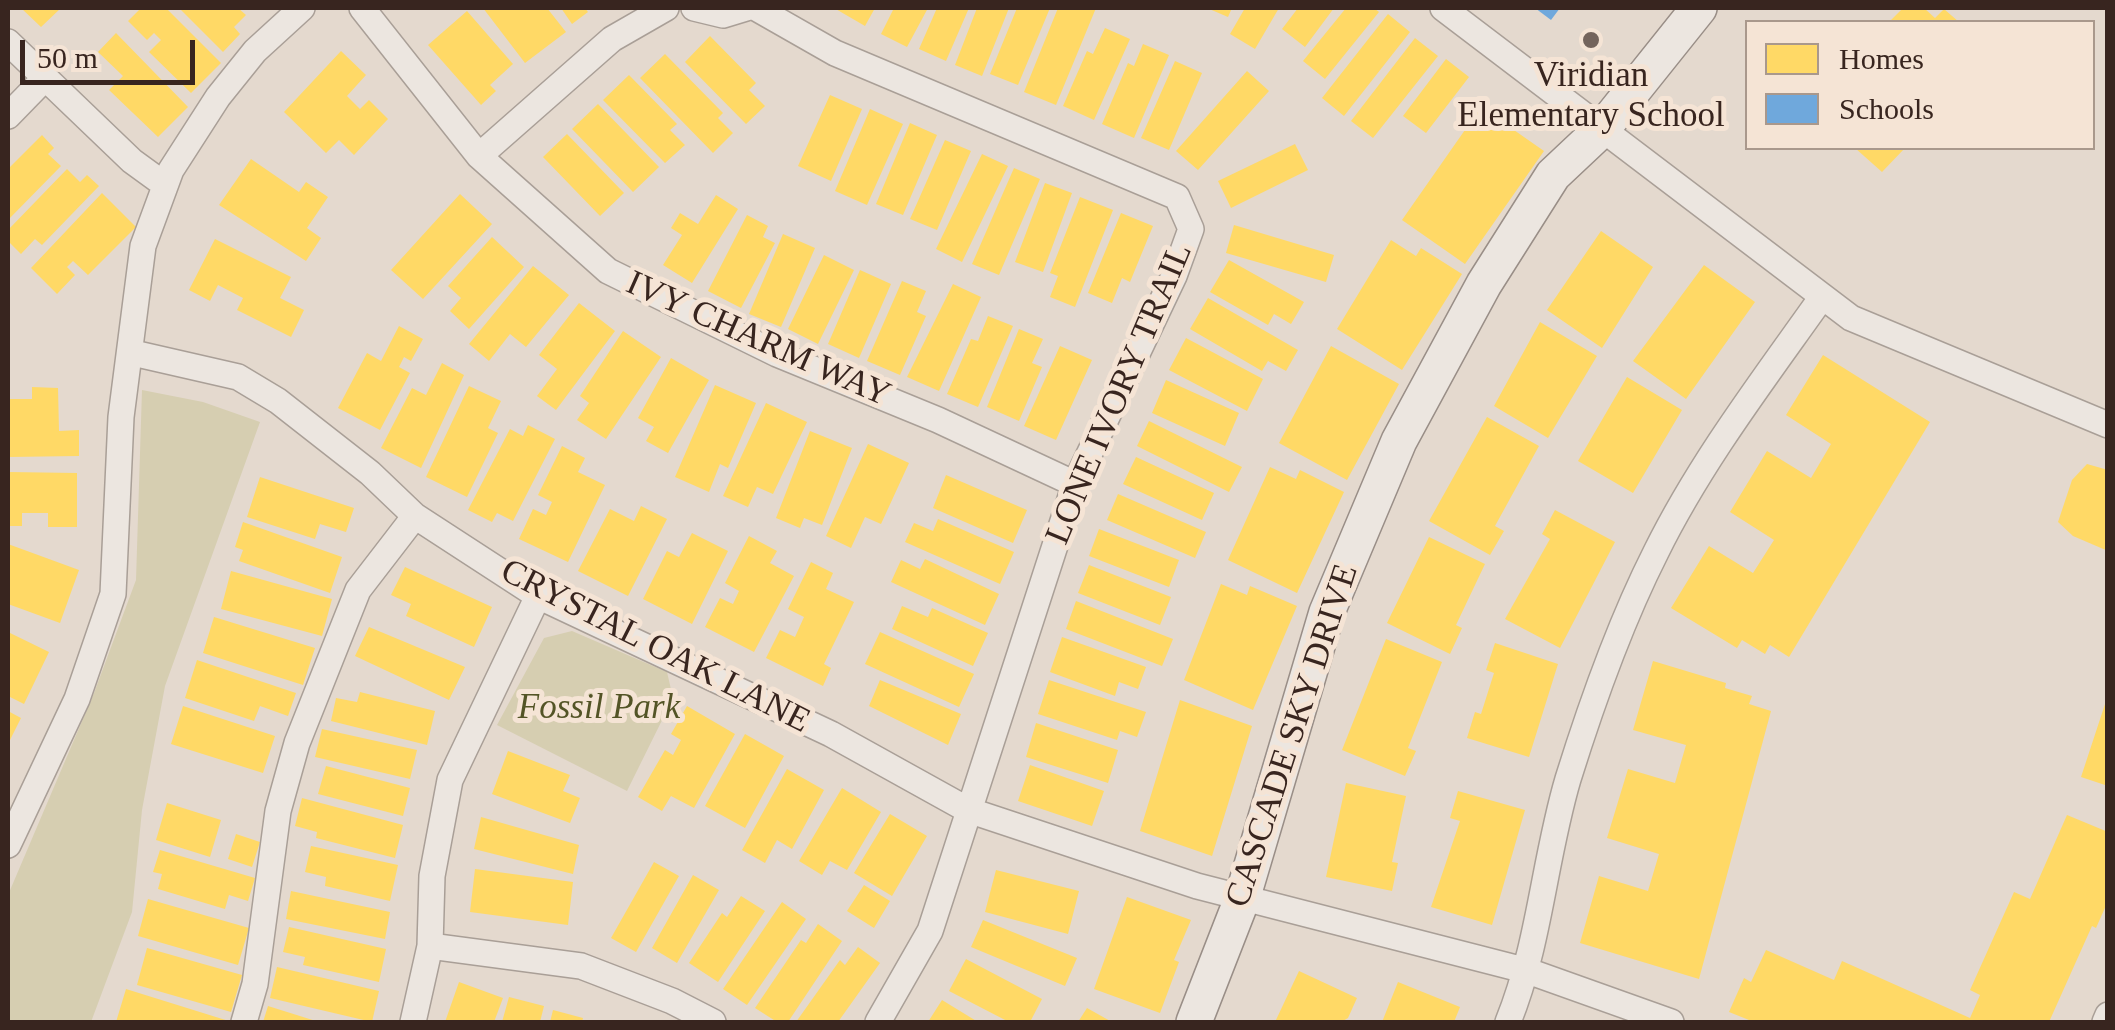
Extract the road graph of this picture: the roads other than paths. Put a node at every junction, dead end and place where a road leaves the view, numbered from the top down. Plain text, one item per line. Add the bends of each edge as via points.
1 (302, 8) edge
2 (362, 8) edge
3 (666, 8) edge
4 (694, 8) edge
5 (746, 8) edge
6 (756, 8) edge
7 (1442, 8) edge
8 (1699, 8) edge
9 (8, 42) edge
10 (45, 78) junction
11 (8, 116) edge
12 (1604, 128) junction
13 (479, 156) junction
14 (165, 186) junction
15 (1822, 297) junction
16 (133, 353) junction
17 (2108, 425) edge
18 (1074, 484) junction
19 (415, 516) junction
20 (538, 596) junction
21 (968, 810) junction
22 (8, 845) edge
23 (1242, 899) junction
24 (430, 946) junction
25 (1528, 971) junction
26 (2108, 1015) edge
27 (244, 1022) edge
28 (413, 1022) edge
29 (712, 1022) edge
30 (878, 1022) edge
31 (1194, 1022) edge
32 (1508, 1022) edge
33 (1671, 1022) edge
34 (2104, 1022) edge

1 - 14 street via 218,96
2 - 13 street, IVY CHARM WAY
3 - 13 street via 612,39
4 - 5 street via 724,15
6 - 18 street, LONE IVORY TRAIL via 835,53 1179,199 1191,229 1174,276
7 - 12 street
8 - 12 street, CASCADE SKY DRIVE
9 - 10 street
10 - 11 street
10 - 14 street
12 - 15 street
12 - 23 street, CASCADE SKY DRIVE via 1553,175 1484,284 1399,442 1327,612
13 - 18 street, IVY CHARM WAY via 608,272
14 - 16 street via 143,246
15 - 17 street via 1851,318
15 - 25 street via 1725,435 1656,550 1604,668 1567,784
16 - 19 street, CRYSTAL OAK LANE via 238,376 370,473
16 - 22 street via 122,417 113,594 77,699
18 - 21 street, LONE IVORY TRAIL
19 - 20 street, CRYSTAL OAK LANE
19 - 27 street via 358,590 297,743 278,812
20 - 21 street, CRYSTAL OAK LANE via 831,734
20 - 24 street via 450,780 432,876
21 - 23 street, CRYSTAL OAK LANE
21 - 30 street, LONE IVORY TRAIL via 930,931
23 - 25 street, CRYSTAL OAK LANE
23 - 31 street, CASCADE SKY DRIVE
24 - 28 street
24 - 29 street via 581,966
25 - 32 street
25 - 33 street, CRYSTAL OAK LANE
26 - 34 street

